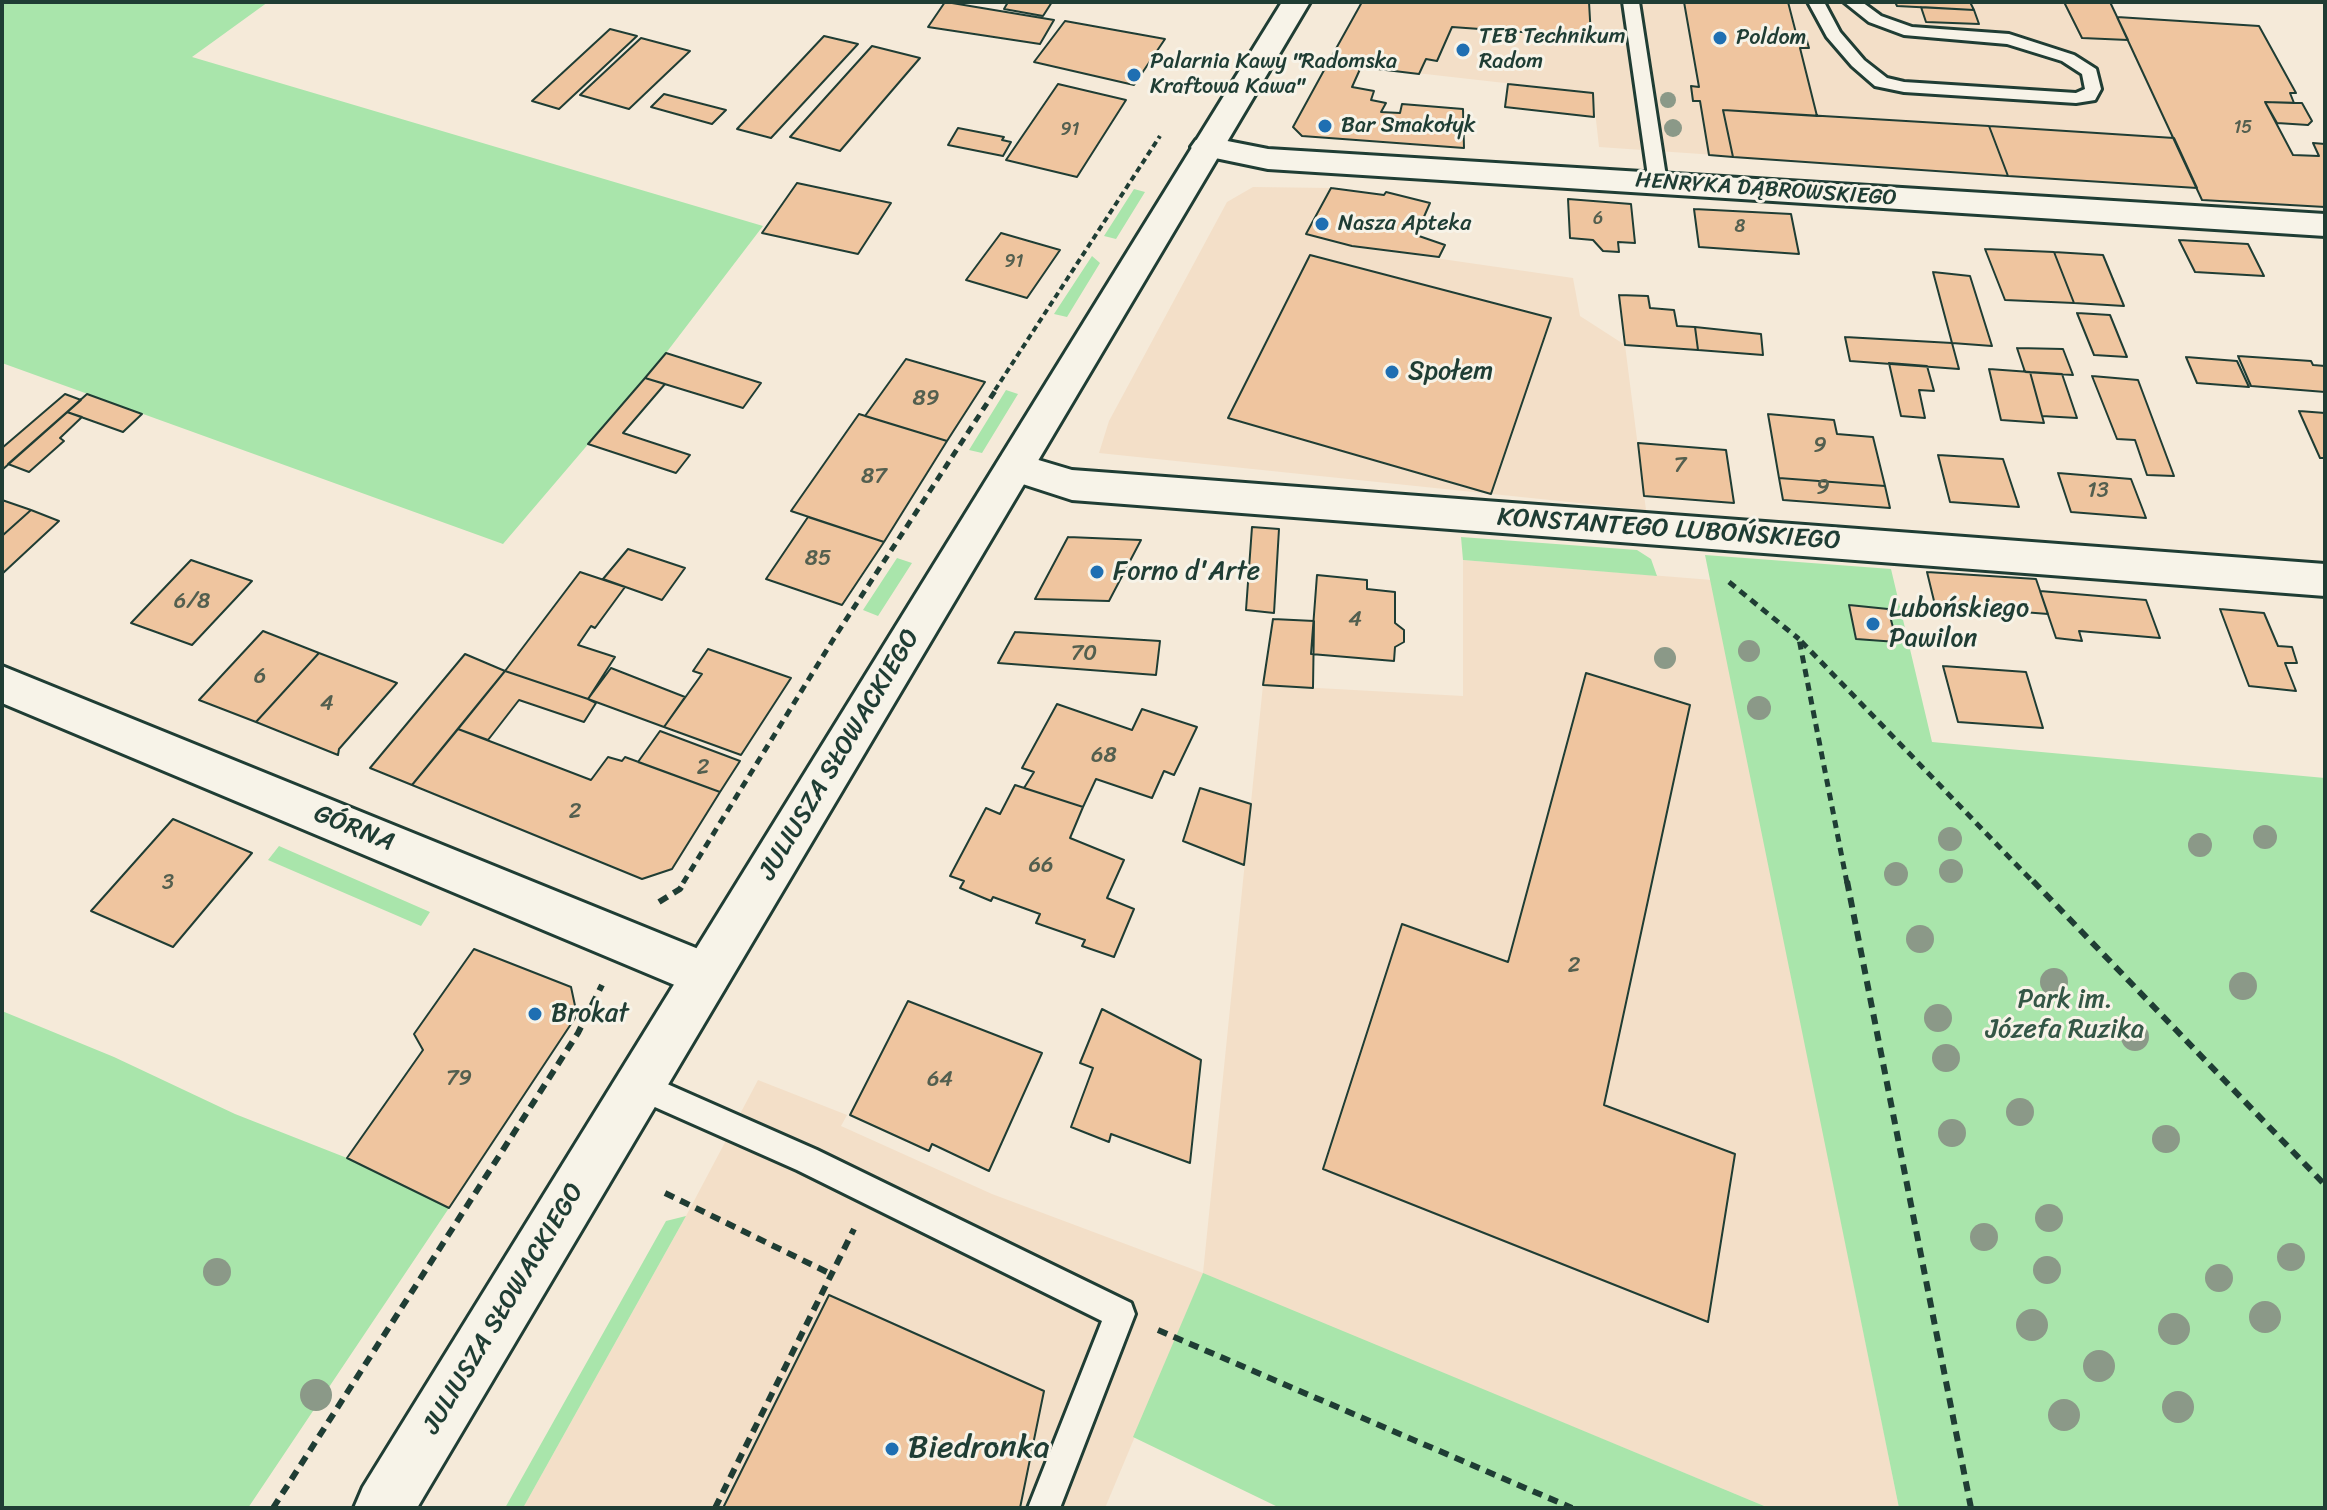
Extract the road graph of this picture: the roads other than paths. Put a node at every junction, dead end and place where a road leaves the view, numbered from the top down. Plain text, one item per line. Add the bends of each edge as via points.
1 (1296, 2) edge
2 (1631, 2) edge
3 (1816, 2) edge
4 (1852, 2) edge
5 (1207, 147) junction
6 (1658, 183) junction
7 (2325, 225) edge
8 (1015, 467) junction
9 (2325, 580) edge
10 (2, 684) edge
11 (706, 975) junction
12 (640, 1086) junction
13 (384, 1508) edge
14 (1044, 1508) edge

1 - 5 street, JULIUSZA SŁOWACKIEGO
2 - 6 lane
3 - 4 lane via 1833,34 1881,82 2076,98 2089,96 2093,89 2090,73 2068,58 2009,39 1910,32 1875,19
5 - 6 street, HENRYKA DĄBROWSKIEGO via 1268,159
5 - 8 street, JULIUSZA SŁOWACKIEGO
6 - 7 street, HENRYKA DĄBROWSKIEGO
8 - 9 street, KONSTANTEGO LUBOŃSKIEGO via 1072,485
8 - 11 street, JULIUSZA SŁOWACKIEGO
10 - 11 street, GÓRNA
11 - 12 street, JULIUSZA SŁOWACKIEGO
12 - 13 street, JULIUSZA SŁOWACKIEGO
12 - 14 lane via 873,1192 1120,1314

